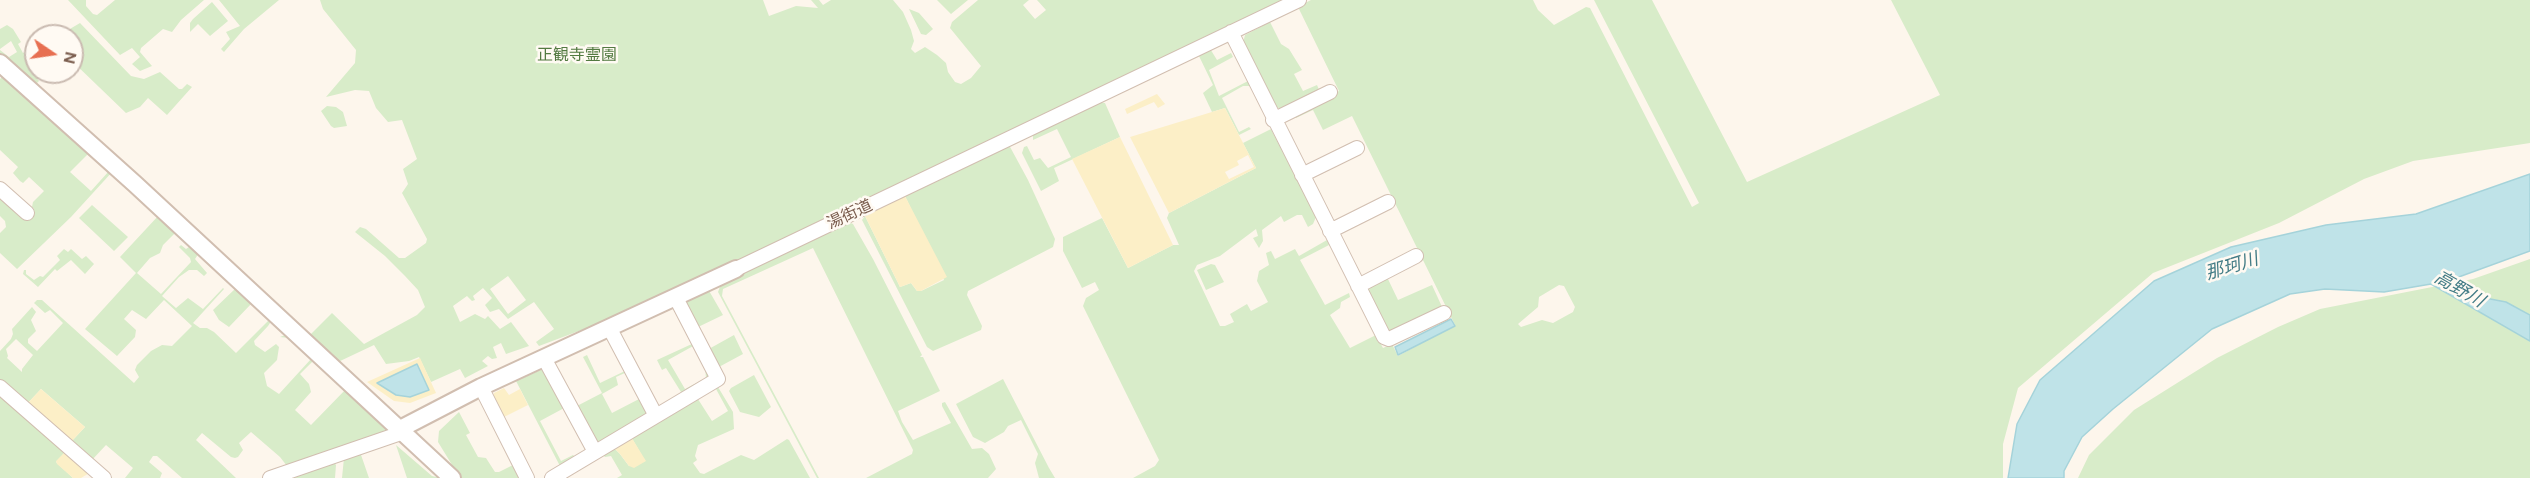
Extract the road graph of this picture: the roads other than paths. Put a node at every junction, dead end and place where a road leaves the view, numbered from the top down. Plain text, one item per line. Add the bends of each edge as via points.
1 (1299, 0) edge
2 (1231, 32) junction
3 (0, 63) edge
4 (1330, 92) dead end
5 (1273, 120) junction
6 (1357, 148) dead end
7 (1302, 175) junction
8 (0, 189) edge
9 (1388, 202) dead end
10 (27, 213) dead end
11 (1330, 231) junction
12 (1416, 256) dead end
13 (736, 269) joint
14 (1358, 286) junction
15 (676, 298) junction
16 (1444, 313) dead end
17 (610, 329) junction
18 (544, 358) junction
19 (0, 387) edge
20 (481, 387) junction
21 (656, 416) junction
22 (402, 431) junction
23 (595, 452) junction
24 (104, 478) edge
25 (270, 478) edge
26 (452, 478) edge
27 (527, 478) edge
28 (552, 478) edge

1 - 2 street, 湯街道
2 - 5 street
2 - 13 street, 湯街道
3 - 22 street
4 - 5 street
5 - 7 street
6 - 7 street
7 - 11 street
8 - 10 street
9 - 11 street
11 - 14 street
12 - 14 street
13 - 15 street, 湯街道
14 - 16 street via 1384,337 1389,339
15 - 17 street, 湯街道
15 - 21 street via 718,379
17 - 18 street, 湯街道
17 - 21 street
18 - 20 street, 湯街道
18 - 23 street
19 - 24 street
20 - 22 street, 湯街道
20 - 27 street
21 - 23 street
22 - 25 street
22 - 26 street
23 - 28 street

